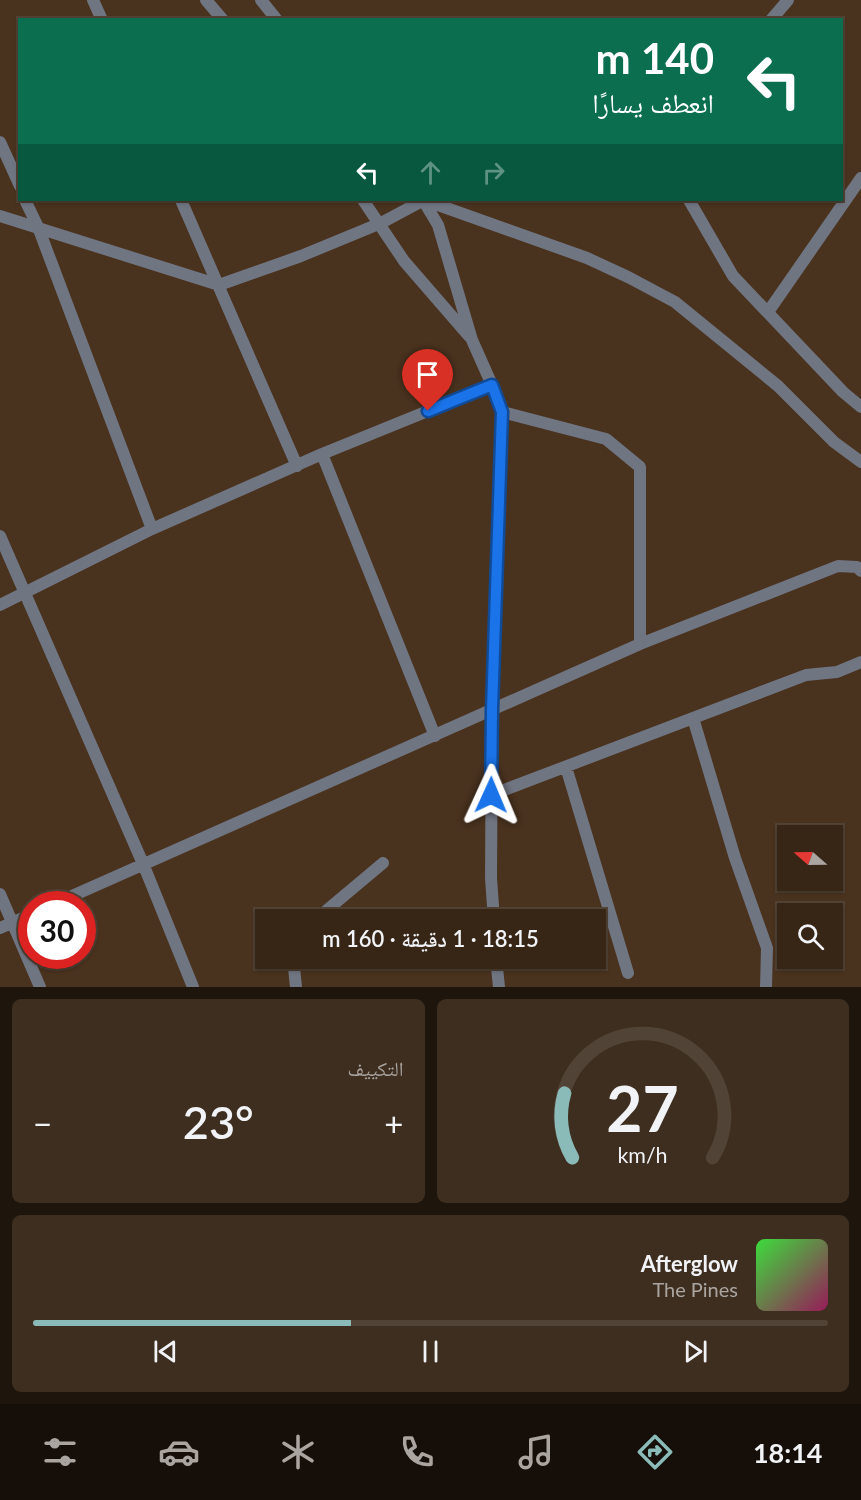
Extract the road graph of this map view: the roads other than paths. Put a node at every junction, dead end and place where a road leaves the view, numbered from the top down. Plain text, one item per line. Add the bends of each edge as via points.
1 (93, 0) edge
2 (206, 0) edge
3 (261, 0) edge
4 (788, 0) edge
5 (101, 18) edge
6 (221, 18) edge
7 (275, 18) edge
8 (773, 18) edge
9 (0, 142) edge
10 (861, 178) edge
11 (18, 182) edge
12 (25, 201) edge
13 (181, 201) edge
14 (364, 201) edge
15 (421, 201) edge
16 (424, 201) edge
17 (426, 201) edge
18 (690, 201) edge
19 (0, 216) edge
20 (381, 223) junction
21 (38, 227) junction
22 (219, 285) junction
23 (768, 312) junction
24 (472, 340) junction
25 (492, 385) junction
26 (861, 407) edge
27 (502, 412) junction
28 (322, 454) junction
29 (861, 462) edge
30 (297, 466) junction
31 (152, 529) junction
32 (0, 536) edge
33 (861, 571) edge
34 (24, 593) junction
35 (0, 605) edge
36 (640, 644) junction
37 (861, 662) edge
38 (492, 710) junction
39 (693, 718) junction
40 (435, 736) junction
41 (566, 766) junction
42 (491, 795) junction
43 (383, 863) dead end
44 (144, 866) junction
45 (85, 891) edge
46 (0, 894) edge
47 (328, 909) edge
48 (493, 909) edge
49 (18, 920) edge
50 (12, 922) junction
51 (0, 928) edge
52 (294, 969) edge
53 (497, 969) edge
54 (628, 973) dead end
55 (40, 987) edge
56 (193, 987) edge
57 (296, 987) edge
58 (499, 987) edge
59 (766, 987) edge

1 - 5 street
2 - 6 street
3 - 7 street
4 - 8 street
9 - 11 street
10 - 23 street
12 - 21 street
13 - 22 street
14 - 20 street
15 - 20 street
16 - 24 street via 438,225
17 - 29 street via 587,258 675,302 778,386 834,442
18 - 23 street via 733,276
19 - 21 street
20 - 22 street
20 - 24 street via 404,261
21 - 22 street
21 - 31 street
22 - 30 street
23 - 26 street
24 - 25 street
25 - 27 street
25 - 28 street
27 - 36 street via 606,439 640,467
27 - 38 street
28 - 30 street
28 - 40 street
30 - 31 street
31 - 34 street
32 - 34 street
33 - 36 street via 857,567 838,566
34 - 35 street
34 - 44 street
36 - 38 street
37 - 39 street via 837,672 806,675
38 - 40 street
38 - 42 street
39 - 41 street
39 - 59 street via 767,948
40 - 44 street
41 - 42 street
41 - 54 street
42 - 48 street
43 - 47 street
44 - 45 street
44 - 56 street
46 - 50 street
49 - 50 street
50 - 51 street
50 - 55 street
52 - 57 street
53 - 58 street

